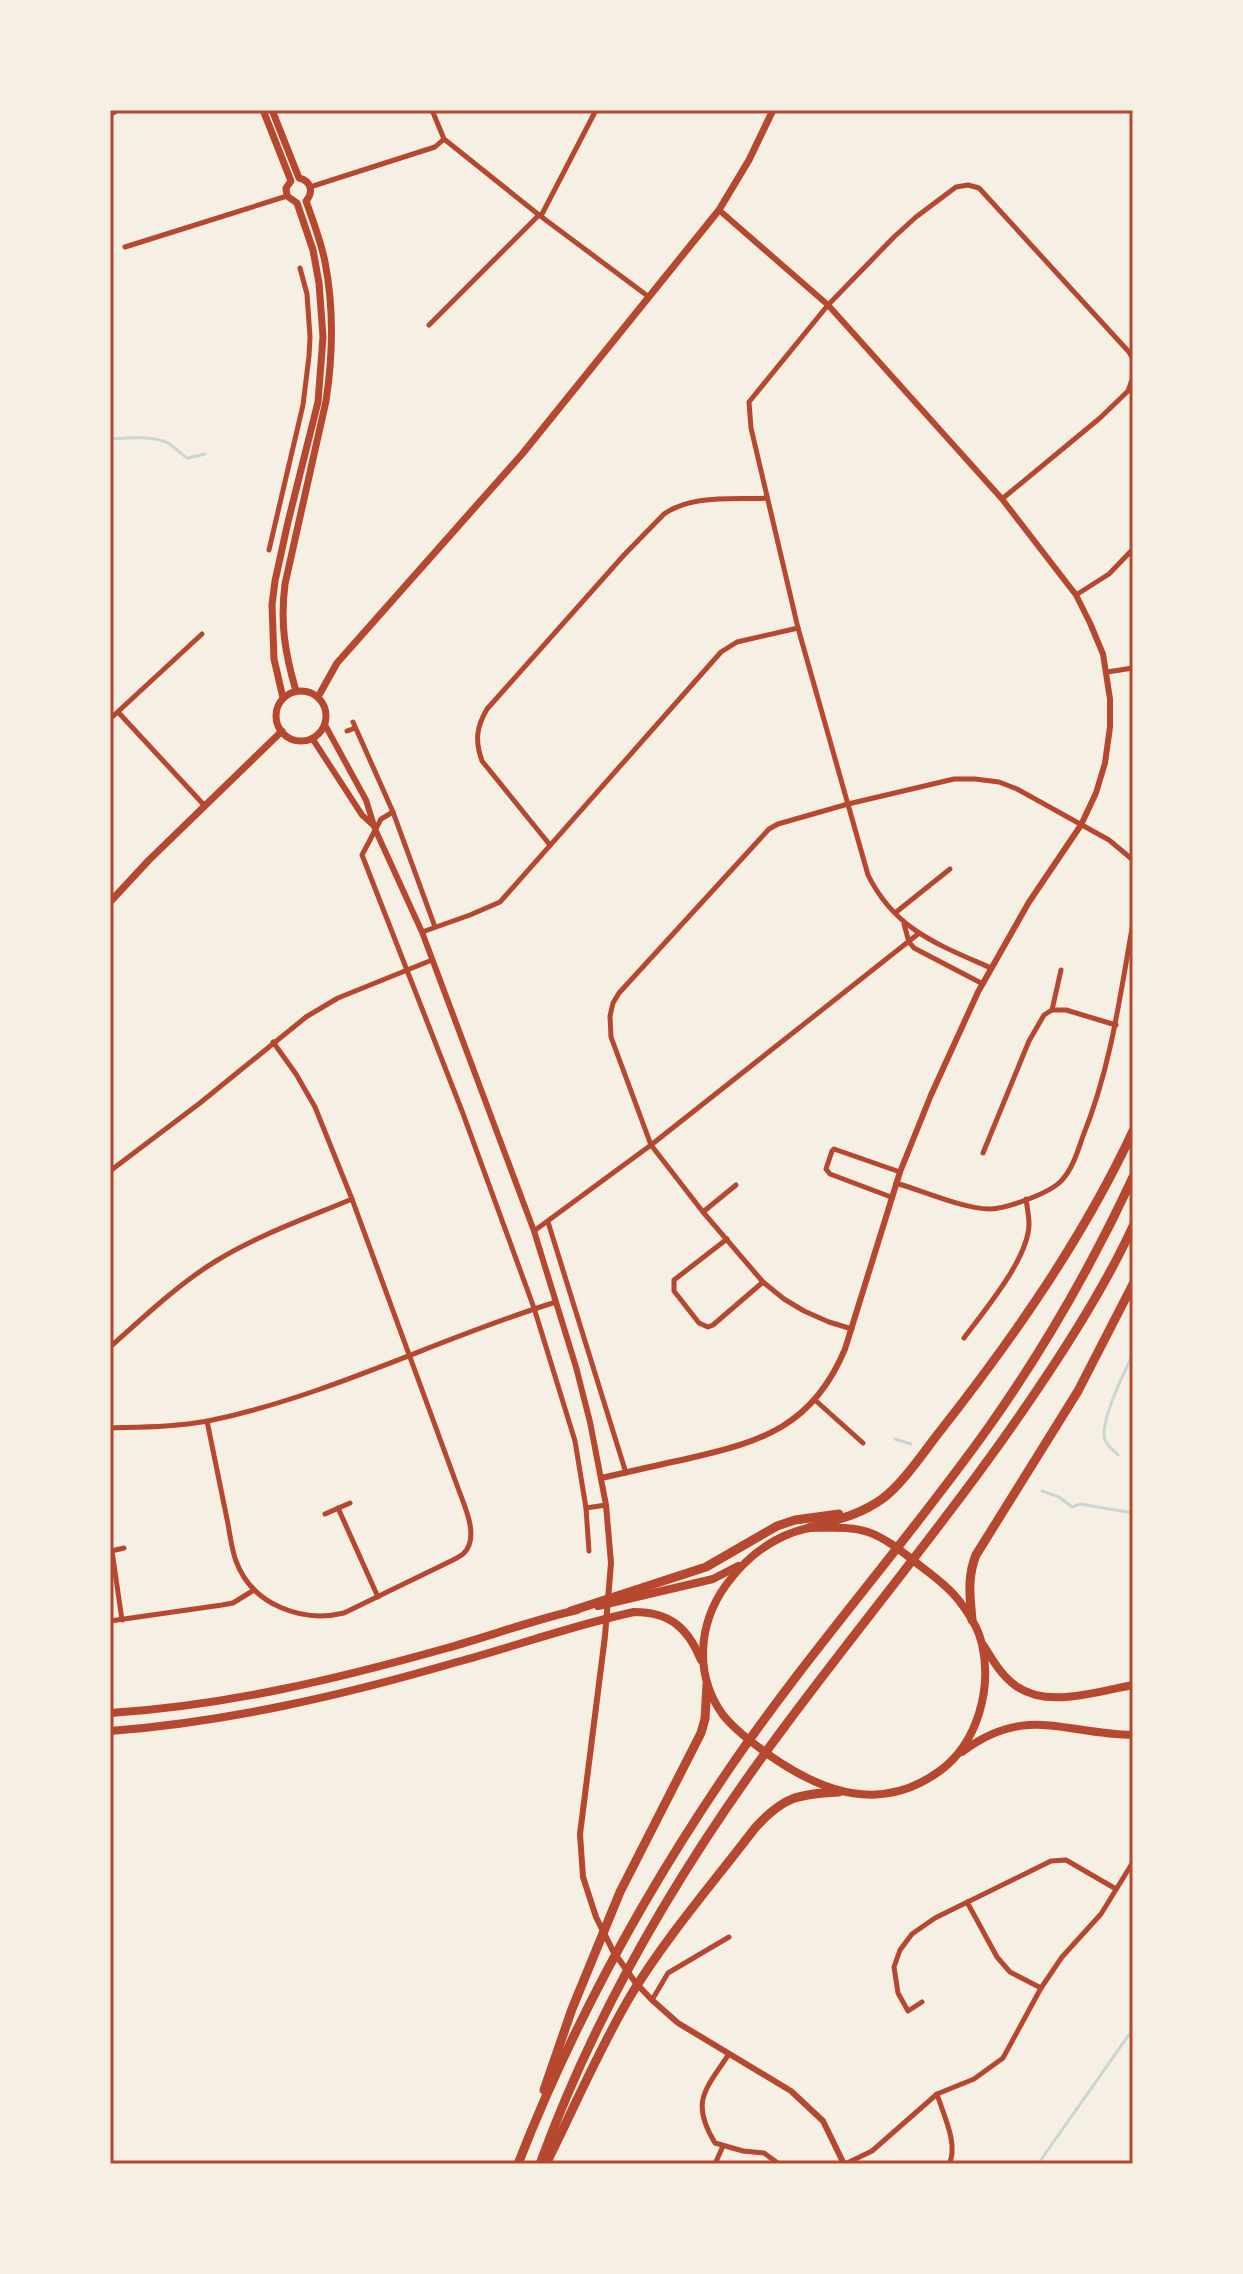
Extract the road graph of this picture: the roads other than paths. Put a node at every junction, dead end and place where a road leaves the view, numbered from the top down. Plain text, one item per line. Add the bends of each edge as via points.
1 (118, 110) edge
2 (263, 110) edge
3 (272, 110) edge
4 (432, 110) edge
5 (596, 110) edge
6 (773, 110) edge
7 (110, 115) edge
8 (444, 139) junction
9 (295, 180) junction
10 (310, 187) junction
11 (287, 196) junction
12 (306, 201) junction
13 (297, 203) junction
14 (719, 210) junction
15 (540, 215) junction
16 (125, 247) dead end
17 (300, 268) dead end
18 (649, 297) junction
19 (828, 305) junction
20 (429, 325) dead end
21 (310, 337) junction
22 (323, 337) junction
23 (1133, 359) edge
24 (1133, 377) edge
25 (767, 498) junction
26 (1002, 499) junction
27 (1133, 549) edge
28 (269, 550) dead end
29 (1076, 595) junction
30 (798, 628) junction
31 (202, 634) dead end
32 (1133, 668) edge
33 (1107, 672) junction
34 (296, 691) junction
35 (318, 697) junction
36 (283, 698) junction
37 (118, 712) junction
38 (110, 719) edge
39 (325, 725) junction
40 (282, 731) junction
41 (347, 731) dead end
42 (312, 738) junction
43 (848, 804) junction
44 (204, 805) junction
45 (393, 812) junction
46 (1081, 825) junction
47 (374, 827) junction
48 (550, 845) junction
49 (1133, 860) edge
50 (950, 869) dead end
51 (110, 902) edge
52 (895, 913) junction
53 (903, 923) junction
54 (1133, 923) edge
55 (435, 927) junction
56 (422, 932) junction
57 (918, 934) junction
58 (909, 942) junction
59 (432, 960) junction
60 (991, 968) junction
61 (407, 969) junction
62 (1061, 970) dead end
63 (983, 984) junction
64 (1052, 1010) junction
65 (1116, 1025) junction
66 (273, 1042) junction
67 (1133, 1131) edge
68 (651, 1145) junction
69 (983, 1153) dead end
70 (110, 1171) edge
71 (900, 1172) junction
72 (1133, 1177) edge
73 (896, 1183) junction
74 (736, 1185) dead end
75 (891, 1197) junction
76 (352, 1199) junction
77 (1026, 1199) junction
78 (703, 1212) junction
79 (548, 1222) junction
80 (1133, 1226) edge
81 (534, 1231) junction
82 (727, 1239) junction
83 (763, 1282) junction
84 (1133, 1284) edge
85 (557, 1301) junction
86 (534, 1308) junction
87 (852, 1329) junction
88 (964, 1338) dead end
89 (110, 1347) edge
90 (409, 1355) junction
91 (815, 1400) junction
92 (207, 1421) junction
93 (110, 1428) edge
94 (863, 1443) dead end
95 (626, 1473) junction
96 (601, 1478) junction
97 (350, 1503) dead end
98 (606, 1505) junction
99 (338, 1508) junction
100 (586, 1508) junction
101 (866, 1508) junction
102 (325, 1514) dead end
103 (808, 1528) junction
104 (124, 1548) dead end
105 (589, 1551) dead end
106 (111, 1552) edge
107 (745, 1561) junction
108 (254, 1590) junction
109 (378, 1597) junction
110 (571, 1611) junction
111 (122, 1620) junction
112 (972, 1620) junction
113 (110, 1621) edge
114 (982, 1642) junction
115 (704, 1668) junction
116 (707, 1684) junction
117 (1133, 1685) edge
118 (110, 1713) edge
119 (110, 1731) edge
120 (1133, 1735) edge
121 (954, 1757) junction
122 (839, 1792) junction
123 (1133, 1862) edge
124 (1116, 1889) junction
125 (967, 1902) junction
126 (729, 1937) dead end
127 (1041, 1988) junction
128 (650, 1998) junction
129 (922, 2002) dead end
130 (729, 2054) junction
131 (937, 2094) junction
132 (530, 2133) junction
133 (723, 2146) junction
134 (518, 2164) edge
135 (543, 2164) edge
136 (715, 2164) edge
137 (779, 2164) edge
138 (845, 2164) edge
139 (949, 2164) edge

1 - 7 street
2 - 9 main road
3 - 9 main road
4 - 8 street
5 - 15 street
6 - 14 main road
8 - 10 street via 435,147
8 - 15 street
9 - 10 main road
9 - 11 main road via 286,188
10 - 12 main road
11 - 13 main road
11 - 16 street
12 - 13 main road
12 - 34 main road via 325,261 332,348 326,401 282,605 282,632
13 - 22 main road via 316,265
14 - 18 main road
14 - 19 street
15 - 18 street
15 - 20 street
17 - 21 street
18 - 35 main road via 523,453 337,663
19 - 23 street via 916,217 956,187 971,185
19 - 25 street via 749,402
19 - 26 street
21 - 22 street
21 - 28 street via 303,405
22 - 36 main road via 318,402 272,605 274,659
24 - 26 street via 1128,391 1100,418
25 - 30 street
25 - 48 street via 695,501 664,514 487,709 477,734 482,761
26 - 29 street
27 - 29 street via 1109,574
29 - 33 street
30 - 43 street
30 - 48 street via 737,642 721,652
31 - 37 street
32 - 33 street
33 - 46 street via 1110,727 1105,763
34 - 35 main road
34 - 36 main road
35 - 39 main road via 326,710
36 - 40 main road via 276,714
37 - 38 street
37 - 44 street
39 - 42 main road
39 - 47 street via 366,800
40 - 42 main road via 296,740
40 - 44 main road
41 - 45 street via 354,725
42 - 47 street
43 - 46 street via 954,779 975,779 1017,789
43 - 52 street via 868,875
43 - 68 street via 769,829 613,1003 611,1037
44 - 51 main road
45 - 47 street
45 - 55 street
46 - 49 street
46 - 60 street
47 - 56 street
47 - 61 street via 362,855
48 - 55 street via 500,902
50 - 52 street
52 - 53 street
53 - 57 street
53 - 58 street
54 - 65 street
55 - 56 street
56 - 59 street
57 - 58 street
57 - 60 street
58 - 63 street
58 - 68 street
59 - 61 street
59 - 81 street
60 - 63 street
61 - 66 street via 338,998
61 - 86 street
62 - 64 street
63 - 71 street
64 - 65 street
64 - 69 street via 1036,1027
65 - 77 street via 1100,1090 1068,1172 1057,1184
66 - 70 street
66 - 76 street via 315,1107
67 - 101 highway via 1090,1214 1026,1316 914,1465 884,1498
68 - 78 street
68 - 79 street
71 - 73 street
71 - 75 street via 832,1151 826,1169 830,1174
72 - 132 highway via 1082,1280 989,1426 725,1775 663,1872 591,2002
73 - 75 street
73 - 77 street via 987,1209
74 - 78 street
75 - 87 street
76 - 89 street via 216,1261
76 - 90 street
77 - 88 street via 1027,1239 1003,1285
78 - 82 street
79 - 81 street
79 - 95 street
80 - 135 highway via 1066,1348 1005,1437 788,1722 686,1869 604,2014 576,2072
81 - 85 street
82 - 83 street
82 - 83 street via 674,1280 674,1291 699,1323 713,1325
83 - 87 street via 804,1311
84 - 112 highway via 1078,1391 976,1555 969,1589
85 - 86 street
85 - 96 street
86 - 90 street
86 - 100 street via 575,1441
87 - 91 street via 838,1366
90 - 92 street via 277,1404
90 - 109 street via 469,1522 470,1544 453,1560
91 - 94 street
91 - 95 street via 757,1440
92 - 93 street
92 - 108 street via 236,1562
95 - 96 street
96 - 98 street
97 - 99 street
98 - 100 street
98 - 128 street via 611,1563 580,1834 583,1877 613,1951
99 - 102 street
99 - 109 street
100 - 105 street
101 - 103 highway
101 - 110 highway via 777,1526 706,1567
103 - 107 highway via 774,1539
103 - 112 highway via 859,1530 881,1537 948,1588
104 - 106 street
106 - 111 street
107 - 110 highway via 713,1579
107 - 115 highway via 707,1619
108 - 109 street via 267,1602 305,1614 344,1613
108 - 111 street via 233,1603
110 - 118 highway via 304,1685
111 - 113 street
112 - 114 highway
114 - 117 highway via 998,1668 1033,1694 1068,1696
114 - 121 highway via 980,1708
115 - 116 highway
115 - 119 highway via 690,1638 673,1622 634,1612 301,1703
116 - 122 highway via 724,1716 758,1747
116 - 132 highway via 701,1733 620,1892 572,2009
120 - 121 highway via 1013,1725 982,1737
121 - 122 highway via 912,1787 893,1793
122 - 135 highway via 783,1802 755,1828 653,1961
123 - 124 street
124 - 125 street via 1066,1860 1051,1861
124 - 127 street
125 - 127 street via 997,1957 1010,1972
125 - 129 street via 912,1934 900,1950 894,1967 898,1993 908,2011
126 - 128 street via 668,1973
127 - 131 street via 1003,2058 974,2079
128 - 130 street via 678,2023
130 - 133 street via 702,2102 703,2123 715,2143
130 - 138 street via 806,2103 823,2121
131 - 138 street via 872,2151
131 - 139 street via 952,2145
132 - 134 highway
133 - 136 street
133 - 137 street via 764,2153

